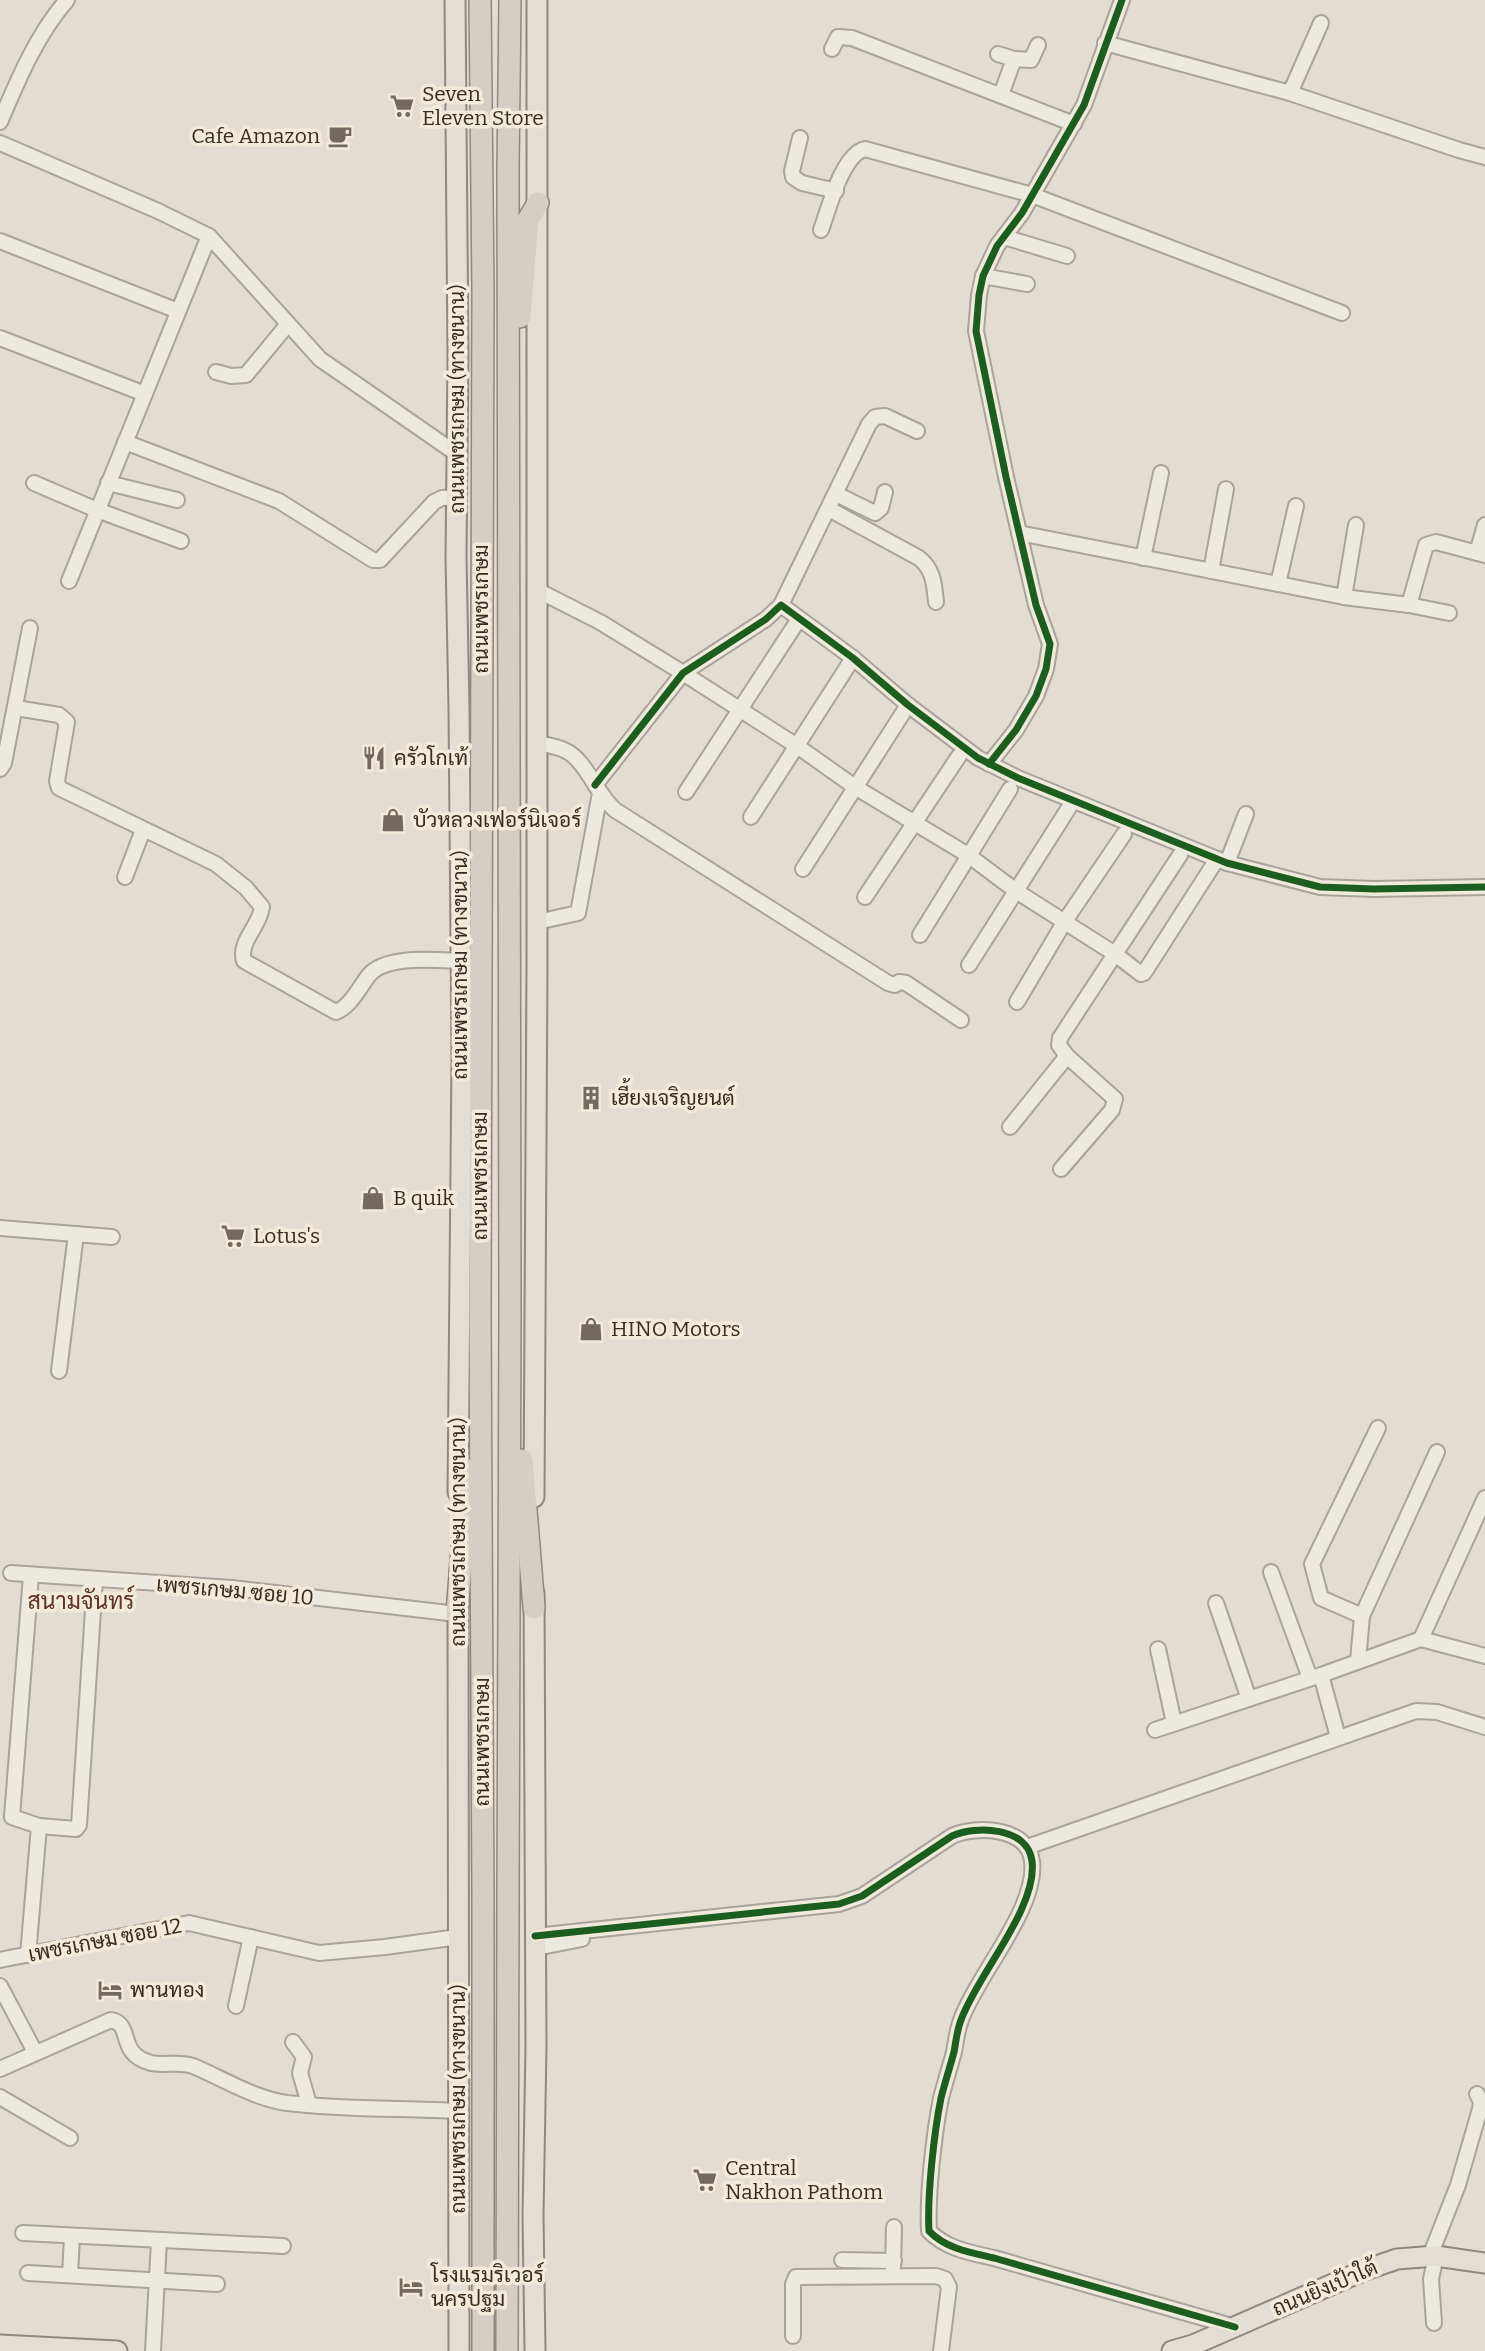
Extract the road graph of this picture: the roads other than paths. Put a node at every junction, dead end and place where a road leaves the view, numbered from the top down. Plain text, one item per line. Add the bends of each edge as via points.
1 (68, 0) edge
2 (455, 0) edge
3 (480, 0) edge
4 (510, 0) edge
5 (537, 0) edge
6 (1122, 0) edge
7 (1321, 23) dead end
8 (1105, 43) junction
9 (1038, 45) dead end
10 (832, 49) dead end
11 (998, 54) dead end
12 (1014, 59) junction
13 (1290, 93) junction
14 (1001, 95) junction
15 (0, 122) edge
16 (1074, 124) junction
17 (800, 138) dead end
18 (0, 144) edge
19 (1485, 157) edge
20 (836, 191) junction
21 (1032, 195) junction
22 (538, 203) junction
23 (821, 230) dead end
24 (209, 236) junction
25 (1003, 236) junction
26 (0, 241) edge
27 (1067, 256) dead end
28 (983, 276) junction
29 (1027, 284) dead end
30 (178, 311) junction
31 (1342, 313) dead end
32 (288, 324) junction
33 (0, 338) edge
34 (216, 372) dead end
35 (508, 387) junction
36 (145, 394) junction
37 (917, 431) dead end
38 (125, 442) junction
39 (457, 454) junction
40 (1161, 473) dead end
41 (34, 482) dead end
42 (108, 482) junction
43 (1226, 489) dead end
44 (885, 492) dead end
45 (836, 495) junction
46 (457, 497) junction
47 (177, 500) dead end
48 (1296, 506) dead end
49 (829, 509) junction
50 (97, 510) junction
51 (1356, 525) dead end
52 (1485, 525) edge
53 (1018, 533) junction
54 (181, 541) dead end
55 (1481, 554) edge
56 (1143, 558) junction
57 (1211, 571) junction
58 (69, 581) dead end
59 (1278, 584) junction
60 (537, 590) junction
61 (1344, 597) junction
62 (936, 602) dead end
63 (781, 605) junction
64 (1409, 605) junction
65 (1449, 612) dead end
66 (799, 619) junction
67 (30, 628) dead end
68 (853, 658) junction
69 (683, 673) junction
70 (908, 705) junction
71 (16, 708) junction
72 (739, 711) junction
73 (537, 743) junction
74 (797, 746) junction
75 (959, 756) dead end
76 (989, 764) junction
77 (0, 769) edge
78 (855, 787) junction
79 (598, 789) junction
80 (1010, 789) dead end
81 (686, 792) dead end
82 (1070, 806) dead end
83 (1245, 814) dead end
84 (751, 817) dead end
85 (914, 823) junction
86 (143, 830) junction
87 (1124, 834) dead end
88 (968, 855) junction
89 (1180, 855) dead end
90 (1222, 861) junction
91 (803, 869) dead end
92 (125, 877) dead end
93 (1485, 887) edge
94 (1016, 891) junction
95 (864, 897) dead end
96 (1065, 921) junction
97 (537, 922) junction
98 (920, 935) dead end
99 (1115, 954) junction
100 (460, 961) junction
101 (969, 965) dead end
102 (1017, 1002) dead end
103 (961, 1020) dead end
104 (1067, 1056) junction
105 (1010, 1127) dead end
106 (1061, 1169) dead end
107 (0, 1228) edge
108 (76, 1234) junction
109 (112, 1237) dead end
110 (510, 1312) junction
111 (480, 1313) junction
112 (59, 1371) dead end
113 (1378, 1428) dead end
114 (1437, 1452) dead end
115 (1485, 1497) edge
116 (1270, 1572) dead end
117 (11, 1573) dead end
118 (31, 1575) junction
119 (95, 1580) junction
120 (1216, 1603) dead end
121 (534, 1608) junction
122 (457, 1614) junction
123 (1362, 1616) junction
124 (1421, 1639) junction
125 (1158, 1649) dead end
126 (1485, 1656) edge
127 (1358, 1661) junction
128 (1315, 1676) junction
129 (1249, 1699) junction
130 (1174, 1723) junction
131 (1485, 1727) edge
132 (1154, 1730) dead end
133 (1338, 1737) junction
134 (39, 1826) junction
135 (1027, 1847) junction
136 (251, 1937) junction
137 (458, 1937) junction
138 (536, 1942) junction
139 (28, 1955) junction
140 (0, 1960) edge
141 (0, 1986) edge
142 (5, 2006) edge
143 (236, 2006) dead end
144 (293, 2042) dead end
145 (35, 2052) junction
146 (0, 2068) edge
147 (1477, 2094) dead end
148 (0, 2098) edge
149 (309, 2104) junction
150 (458, 2111) junction
151 (70, 2138) dead end
152 (534, 2142) junction
153 (458, 2155) junction
154 (894, 2227) dead end
155 (23, 2233) dead end
156 (72, 2236) junction
157 (159, 2241) junction
158 (283, 2246) dead end
159 (1433, 2256) junction
160 (842, 2260) dead end
161 (894, 2261) junction
162 (1485, 2263) edge
163 (28, 2273) dead end
164 (70, 2275) junction
165 (893, 2277) junction
166 (157, 2280) junction
167 (218, 2284) dead end
168 (1434, 2323) dead end
169 (1235, 2328) junction
170 (793, 2336) dead end
171 (0, 2345) edge
172 (1205, 2345) edge
173 (74, 2350) edge
174 (117, 2351) edge
175 (153, 2351) edge
176 (459, 2351) edge
177 (483, 2351) edge
178 (507, 2351) edge
179 (535, 2351) edge
180 (941, 2351) edge
181 (1172, 2351) edge

1 - 15 street via 37,44
2 - 39 main road, ถนนเพชรเกษม (ทางขนาน)
3 - 111 highway, ถนนเพชรเกษม
4 - 35 highway, ถนนเพชรเกษม
5 - 22 main road
6 - 8 street
7 - 13 street
8 - 13 street
8 - 16 street
9 - 12 street via 1031,60
10 - 14 street via 838,37 846,36
11 - 12 street
12 - 14 street
13 - 19 street
14 - 16 street
16 - 21 street
17 - 20 street via 793,177
18 - 24 street
20 - 21 street via 852,156 863,149
20 - 23 street
21 - 25 street
21 - 31 street
22 - 35 highway via 528,220 515,379
22 - 60 main road
24 - 30 street
24 - 32 street
25 - 27 street
25 - 28 street
26 - 30 street
28 - 29 street
28 - 53 street via 976,331
30 - 36 street
32 - 34 street via 246,375
32 - 39 street via 320,359
33 - 36 street
35 - 110 highway, ถนนเพชรเกษม
36 - 38 street
37 - 45 street via 886,416 875,417
38 - 42 street
38 - 46 street via 279,501 373,560 380,560 435,502
39 - 46 main road, ถนนเพชรเกษม (ทางขนาน)
40 - 56 street
41 - 50 street
42 - 47 street
42 - 50 street
43 - 57 street
44 - 45 street via 875,513
45 - 49 street
46 - 100 main road, ถนนเพชรเกษม (ทางขนาน)
48 - 59 street
49 - 62 street via 928,565
49 - 63 street
50 - 54 street
50 - 58 street
51 - 61 street
52 - 55 street
53 - 56 street
53 - 76 street via 1050,644 1036,696
55 - 64 street via 1436,542 1426,545
56 - 57 street
57 - 59 street
59 - 61 street
60 - 69 street
60 - 73 main road
61 - 64 street
63 - 66 street
63 - 69 street via 766,620
64 - 65 street
66 - 68 street
66 - 72 street
67 - 71 street
68 - 70 street
68 - 74 street
69 - 72 street
69 - 79 street
70 - 76 street
70 - 78 street
71 - 77 street
71 - 86 street via 59,715 67,722 59,788
72 - 74 street
72 - 81 street
73 - 79 street via 574,756
73 - 97 main road
74 - 78 street
74 - 84 street
75 - 85 street
76 - 90 street
78 - 85 street
78 - 91 street
79 - 97 street via 578,913
79 - 103 street via 615,810 888,983 906,983
80 - 88 street
82 - 94 street
83 - 90 street
85 - 88 street
85 - 95 street
86 - 92 street
86 - 100 street via 216,864 246,888 262,907 242,948 244,961 336,1012 385,963
87 - 96 street
88 - 94 street
88 - 98 street
89 - 99 street
90 - 93 street via 1320,887
90 - 99 street via 1144,973
94 - 96 street
94 - 101 street
96 - 99 street
96 - 102 street
97 - 121 main road
99 - 104 street via 1060,1038
100 - 122 main road, ถนนเพชรเกษม (ทางขนาน)
104 - 105 street
104 - 106 street via 1115,1098 1112,1110
107 - 108 street
108 - 109 street
108 - 112 street
110 - 121 highway
110 - 178 highway, ถนนเพชรเกษม, bridge
111 - 122 highway
111 - 177 highway, ถนนเพชรเกษม, bridge
113 - 123 street via 1312,1564 1321,1598
114 - 123 street
115 - 124 street
116 - 128 street
117 - 118 street, เพชรเกษม ซอย 10
118 - 119 street, เพชรเกษม ซอย 10
118 - 134 street via 12,1817
119 - 122 street, เพชรเกษม ซอย 10 via 232,1588
119 - 134 street via 79,1825 76,1829
120 - 129 street
121 - 138 main road
122 - 137 main road, ถนนเพชรเกษม (ทางขนาน)
123 - 127 street
124 - 126 street
124 - 127 street
125 - 130 street
127 - 128 street
128 - 129 street
128 - 133 street
129 - 130 street
130 - 132 street
131 - 133 street via 1426,1710
133 - 135 street
134 - 139 street
135 - 138 street via 1006,1834 965,1830 862,1896 839,1904
135 - 169 street via 1033,1865 1027,1899 961,2019 939,2113 929,2231 962,2251
136 - 137 street, เพชรเกษม ซอย 12 via 319,1953
136 - 139 street, เพชรเกษม ซอย 12 via 185,1923
136 - 143 street
137 - 150 main road, ถนนเพชรเกษม (ทางขนาน)
138 - 152 main road
139 - 140 street, เพชรเกษม ซอย 12
141 - 142 street
142 - 145 street
144 - 149 street via 304,2057 300,2073
145 - 146 street
145 - 149 street via 118,2021 137,2058 191,2065 254,2095
147 - 159 street via 1480,2109
148 - 151 street
149 - 150 street
150 - 153 main road, ถนนเพชรเกษม (ทางขนาน)
152 - 153 main road via 525,2223 514,2242 501,2247 480,2237 473,2224
152 - 179 main road
153 - 176 main road, ถนนเพชรเกษม (ทางขนาน)
154 - 161 street
155 - 156 street
156 - 157 street
156 - 164 street
157 - 158 street
157 - 166 street
159 - 162 main road, ถนนยิงเป้าใต้
159 - 168 street
159 - 169 main road, ถนนยิงเป้าใต้ via 1397,2259 1365,2270
160 - 161 street
161 - 165 street
163 - 164 street
164 - 166 street
165 - 170 street via 796,2277
165 - 180 street via 936,2276 949,2282
166 - 167 street
166 - 175 street
169 - 172 main road, ถนนยิงเป้าใต้
171 - 173 main road
172 - 181 main road, ถนนยิงเป้าใต้
173 - 174 main road

